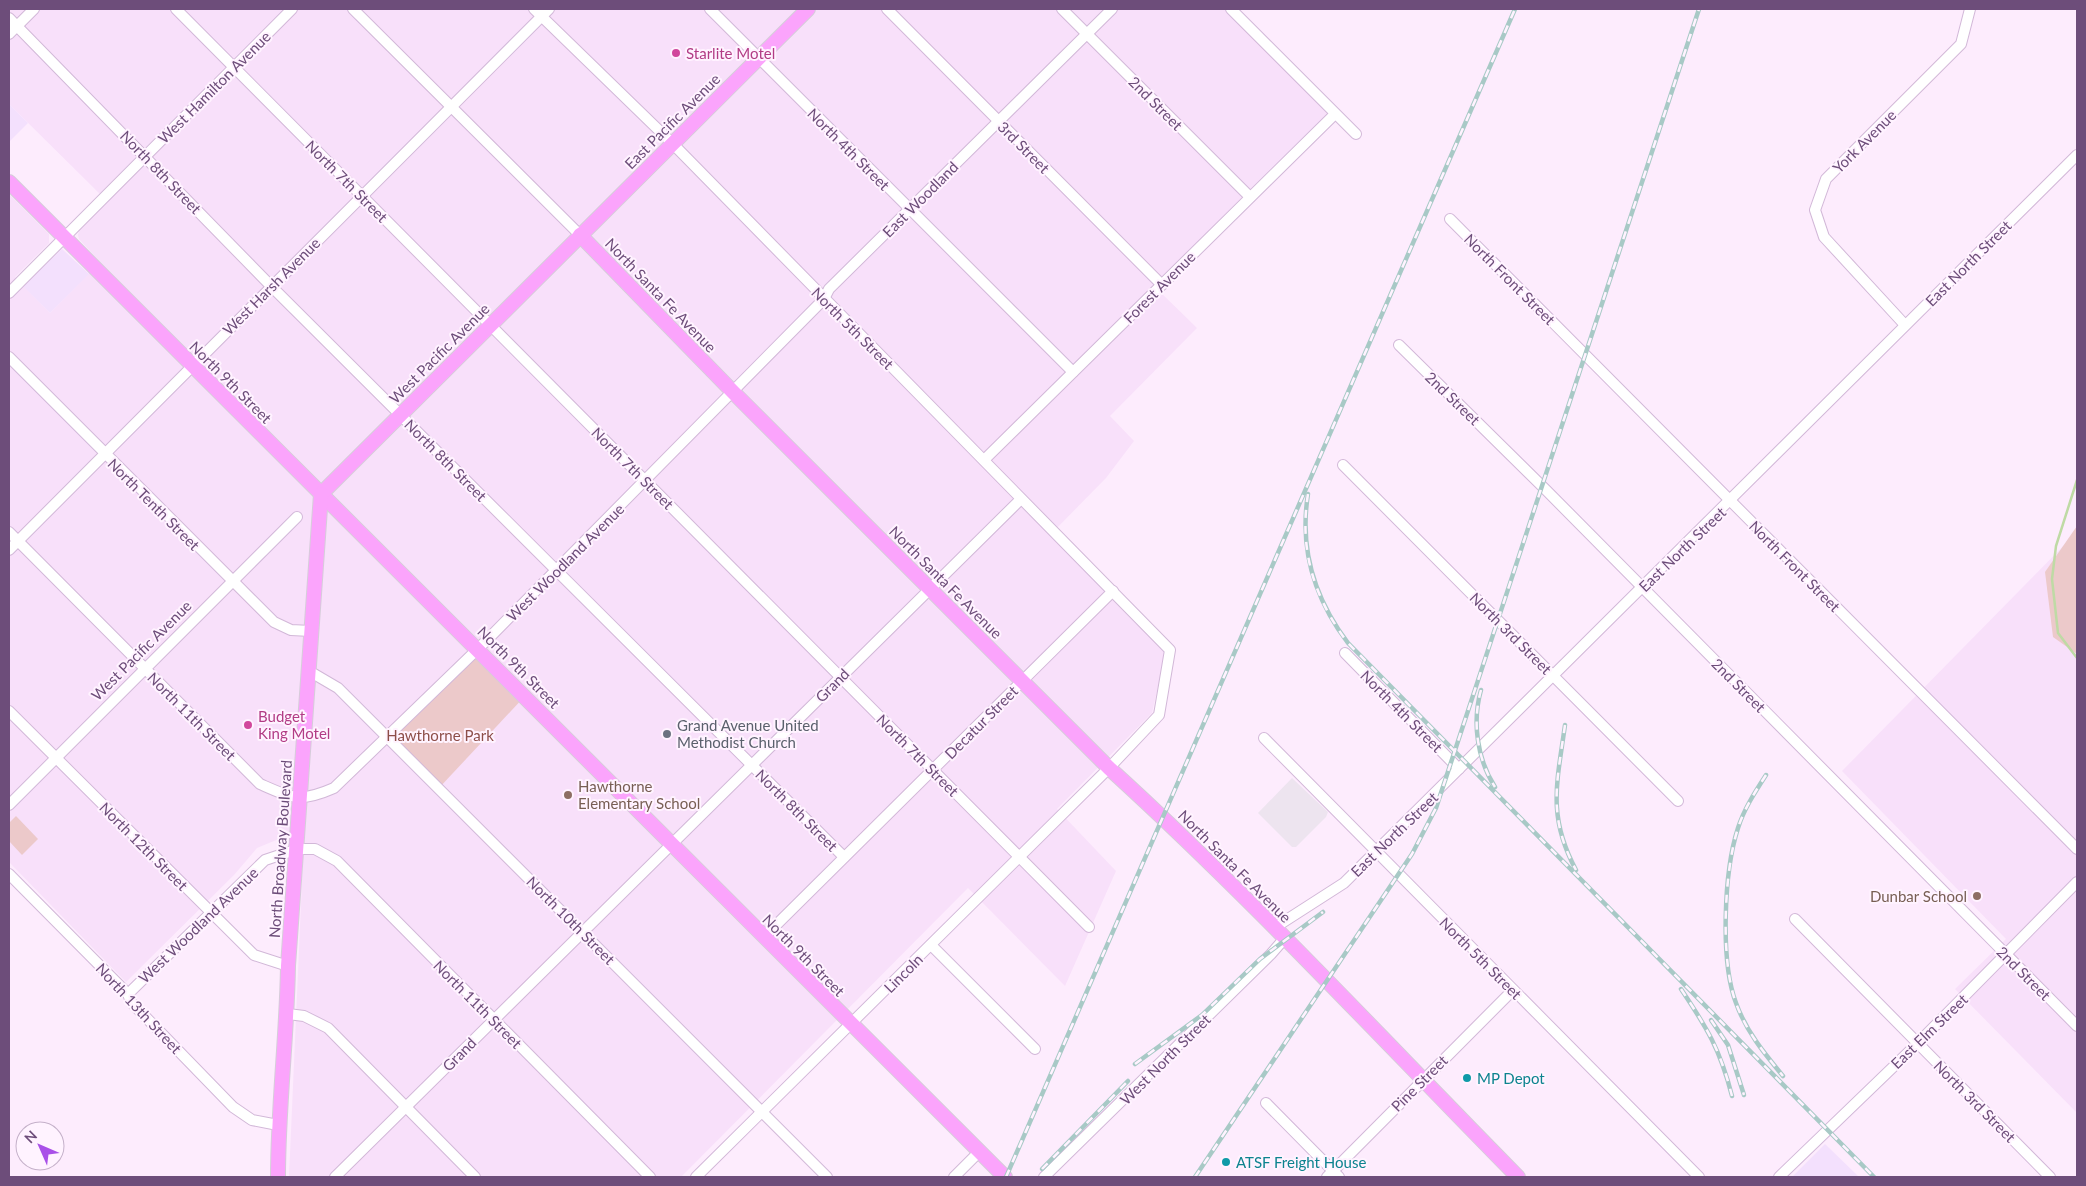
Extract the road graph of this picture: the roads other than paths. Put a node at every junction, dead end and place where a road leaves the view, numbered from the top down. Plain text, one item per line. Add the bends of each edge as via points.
1 (34, 9) edge
2 (176, 9) edge
3 (292, 9) edge
4 (352, 9) edge
5 (549, 9) edge
6 (710, 9) edge
7 (808, 9) edge
8 (887, 9) edge
9 (1062, 9) edge
10 (1112, 9) edge
11 (1231, 9) edge
12 (1970, 9) edge
13 (538, 13) edge
14 (13, 22) edge
15 (9, 34) edge
16 (1087, 34) junction
17 (759, 57) junction
18 (234, 67) junction
19 (451, 107) junction
20 (1335, 114) junction
21 (998, 121) junction
22 (1356, 134) dead end
23 (672, 143) junction
24 (2077, 155) edge
25 (146, 156) junction
26 (9, 182) edge
27 (362, 196) junction
28 (1250, 197) junction
29 (909, 210) junction
30 (1450, 219) dead end
31 (580, 235) junction
32 (64, 238) junction
33 (1162, 285) junction
34 (271, 286) junction
35 (9, 293) edge
36 (824, 299) junction
37 (490, 325) junction
38 (1906, 325) junction
39 (1399, 345) dead end
40 (9, 357) edge
41 (192, 366) junction
42 (1073, 372) junction
43 (733, 392) junction
44 (400, 415) junction
45 (104, 454) junction
46 (984, 460) junction
47 (1343, 465) dead end
48 (646, 481) junction
49 (321, 494) junction
50 (1021, 498) junction
51 (1730, 502) junction
52 (297, 517) dead end
53 (9, 532) edge
54 (18, 541) junction
55 (9, 550) edge
56 (556, 570) junction
57 (232, 582) junction
58 (1642, 587) junction
59 (930, 588) junction
60 (1113, 591) junction
61 (311, 631) junction
62 (478, 648) junction
63 (1170, 650) joint
64 (1345, 653) dead end
65 (145, 669) junction
66 (309, 671) junction
67 (1553, 675) junction
68 (840, 677) junction
69 (1022, 681) junction
70 (9, 711) edge
71 (387, 737) junction
72 (1264, 738) dead end
73 (56, 758) junction
74 (752, 764) junction
75 (1109, 768) junction
76 (1459, 769) junction
77 (932, 770) junction
78 (301, 798) junction
79 (1678, 801) dead end
80 (9, 805) edge
81 (670, 844) junction
82 (298, 849) junction
83 (2077, 849) edge
84 (1376, 851) junction
85 (844, 857) junction
86 (1020, 857) junction
87 (9, 874) edge
88 (2077, 882) edge
89 (210, 912) junction
90 (1795, 919) dead end
91 (1089, 927) dead end
92 (1274, 928) junction
93 (582, 932) junction
94 (764, 937) junction
95 (1284, 939) junction
96 (931, 945) junction
97 (2006, 955) junction
98 (288, 966) junction
99 (1513, 990) junction
100 (128, 994) junction
101 (288, 1014) junction
102 (493, 1020) junction
103 (851, 1024) junction
104 (2077, 1026) edge
105 (1918, 1043) junction
106 (1035, 1049) dead end
107 (1422, 1080) junction
108 (1266, 1103) dead end
109 (404, 1108) junction
110 (762, 1113) junction
111 (278, 1125) junction
112 (978, 1152) junction
113 (1333, 1175) edge
114 (278, 1177) edge
115 (335, 1177) edge
116 (475, 1177) edge
117 (650, 1177) edge
118 (696, 1177) edge
119 (827, 1177) edge
120 (954, 1177) edge
121 (1005, 1177) edge
122 (1044, 1177) edge
123 (1518, 1177) edge
124 (1699, 1177) edge
125 (1779, 1177) edge
126 (2050, 1177) edge

1 - 14 street
2 - 18 street, North 7th Street
3 - 18 street, West Hamilton Avenue
4 - 19 street, North Santa Fe Avenue
5 - 13 street, West Harsh Avenue
6 - 17 street, North 4th Street
7 - 17 main road, East Pacific Avenue
8 - 21 street, 3rd Street
9 - 16 street, 2nd Street
10 - 16 street, East Woodland
11 - 20 street
12 - 38 street, York Avenue via 1961,44 1826,179 1815,210 1824,237
13 - 19 street, West Harsh Avenue
13 - 23 street, North 5th Street
14 - 15 street
14 - 25 street, North 8th Street
16 - 21 street, East Woodland
16 - 28 street, 2nd Street
17 - 23 main road, East Pacific Avenue
17 - 29 street, North 4th Street
18 - 25 street, West Hamilton Avenue
18 - 27 street, North 7th Street
19 - 27 street, West Harsh Avenue
19 - 31 street, North Santa Fe Avenue
20 - 22 street
20 - 28 street, Forest Avenue
21 - 29 street, East Woodland
21 - 33 street, 3rd Street
23 - 31 main road, East Pacific Avenue
23 - 36 street, North 5th Street
24 - 38 street, East North Street
25 - 32 street, West Hamilton Avenue
25 - 34 street, North 8th Street
26 - 32 main road, North 9th Street
27 - 34 street, West Harsh Avenue
27 - 37 street, North 7th Street
28 - 33 street, Forest Avenue
29 - 36 street, East Woodland via 830,289
29 - 42 street, North 4th Street
30 - 51 street, North Front Street
31 - 37 main road, West Pacific Avenue
31 - 43 main road, North Santa Fe Avenue
32 - 35 street, West Hamilton Avenue
32 - 41 main road, North 9th Street
33 - 42 street, Forest Avenue
34 - 41 street, West Harsh Avenue
34 - 44 street, North 8th Street
36 - 43 street, East Woodland
36 - 46 street, North 5th Street
37 - 44 main road, West Pacific Avenue
37 - 48 street, North 7th Street
38 - 51 street, East North Street
39 - 58 street, 2nd Street
40 - 45 street, North Tenth Street
41 - 45 street, West Harsh Avenue
41 - 49 main road, North 9th Street
42 - 46 street, Forest Avenue
43 - 48 street, West Woodland Avenue
43 - 59 main road, North Santa Fe Avenue
44 - 49 main road, West Pacific Avenue
44 - 56 street, North 8th Street
45 - 54 street, West Harsh Avenue
45 - 57 street, North Tenth Street
46 - 50 street, North 5th Street
47 - 67 street, North 3rd Street
48 - 56 street, West Woodland Avenue
48 - 68 street, North 7th Street
49 - 61 main road, North Broadway Boulevard
49 - 62 main road, North 9th Street
50 - 59 street, Grand
50 - 60 street, North 5th Street
51 - 58 street, East North Street
51 - 83 street, North Front Street
52 - 57 street, West Pacific Avenue
53 - 54 street, North 11th Street
54 - 55 street, West Harsh Avenue
54 - 65 street, North 11th Street
56 - 62 street, West Woodland Avenue
56 - 74 street, North 8th Street
57 - 61 street, North Tenth Street via 274,622 291,630
57 - 65 street, West Pacific Avenue
58 - 67 street, East North Street
58 - 97 street, 2nd Street
59 - 68 street, Grand
59 - 69 main road, North Santa Fe Avenue
60 - 63 street, North 5th Street
60 - 69 street, Decatur Street
61 - 66 main road, North Broadway Boulevard
62 - 71 street, West Woodland Avenue
62 - 81 main road, North 9th Street
63 - 75 street, Lincoln via 1159,715
64 - 76 street, North 4th Street
65 - 73 street, West Pacific Avenue
65 - 78 street, North 11th Street via 260,784 287,796
66 - 71 street, North 10th Street via 338,688
66 - 78 main road, North Broadway Boulevard
67 - 76 street, East North Street
67 - 79 street, North 3rd Street
68 - 74 street, Grand
68 - 77 street, North 7th Street
69 - 75 main road, North Santa Fe Avenue
69 - 77 street, Decatur Street
70 - 73 street, North 12th Street
71 - 78 street, West Woodland Avenue via 334,788 312,798
71 - 93 street, North 10th Street
72 - 84 street, North 5th Street
73 - 80 street, West Pacific Avenue
73 - 89 street, North 12th Street
74 - 81 street, Grand
74 - 85 street, North 8th Street
75 - 86 street, Lincoln
75 - 92 main road, North Santa Fe Avenue via 1159,813
76 - 84 street, East North Street
77 - 85 street, Decatur Street
77 - 86 street, North 7th Street
78 - 82 main road, North Broadway Boulevard
81 - 93 street, Grand
81 - 94 main road, North 9th Street
82 - 89 street, West Woodland Avenue via 265,860
82 - 98 main road, North Broadway Boulevard
82 - 102 street, North 11th Street via 315,849 336,861
84 - 92 street, East North Street via 1344,883
84 - 99 street, North 5th Street
85 - 94 street, Decatur Street
86 - 91 street, North 7th Street
86 - 96 street, Lincoln
87 - 100 street, North 13th Street
88 - 97 street, East Elm Street
89 - 98 street, North 12th Street via 254,955
89 - 100 street, West Woodland Avenue
90 - 105 street, North 3rd Street
92 - 95 main road, North Santa Fe Avenue
93 - 102 street, Grand
93 - 110 street, North 10th Street
94 - 103 main road, North 9th Street
95 - 107 main road, North Santa Fe Avenue
95 - 122 street, West North Street
96 - 103 street, Lincoln
96 - 106 street
97 - 104 street, 2nd Street
97 - 105 street, East Elm Street
98 - 101 main road, North Broadway Boulevard
99 - 107 street, Pine Street
99 - 124 street, North 5th Street
100 - 111 street, North 13th Street via 130,1002 232,1107 252,1120
101 - 109 street via 304,1016 328,1028
101 - 111 main road, North Broadway Boulevard
102 - 109 street, Grand
102 - 117 street, North 11th Street
103 - 110 street, Lincoln
103 - 112 main road, North 9th Street
105 - 125 street, East Elm Street
105 - 126 street, North 3rd Street
107 - 113 street, Pine Street
107 - 123 main road, North Santa Fe Avenue
108 - 113 street
109 - 115 street, Grand
109 - 116 street
110 - 118 street, Lincoln
110 - 119 street, North 10th Street
111 - 114 main road, North Broadway Boulevard
112 - 120 street
112 - 121 main road, North 9th Street

